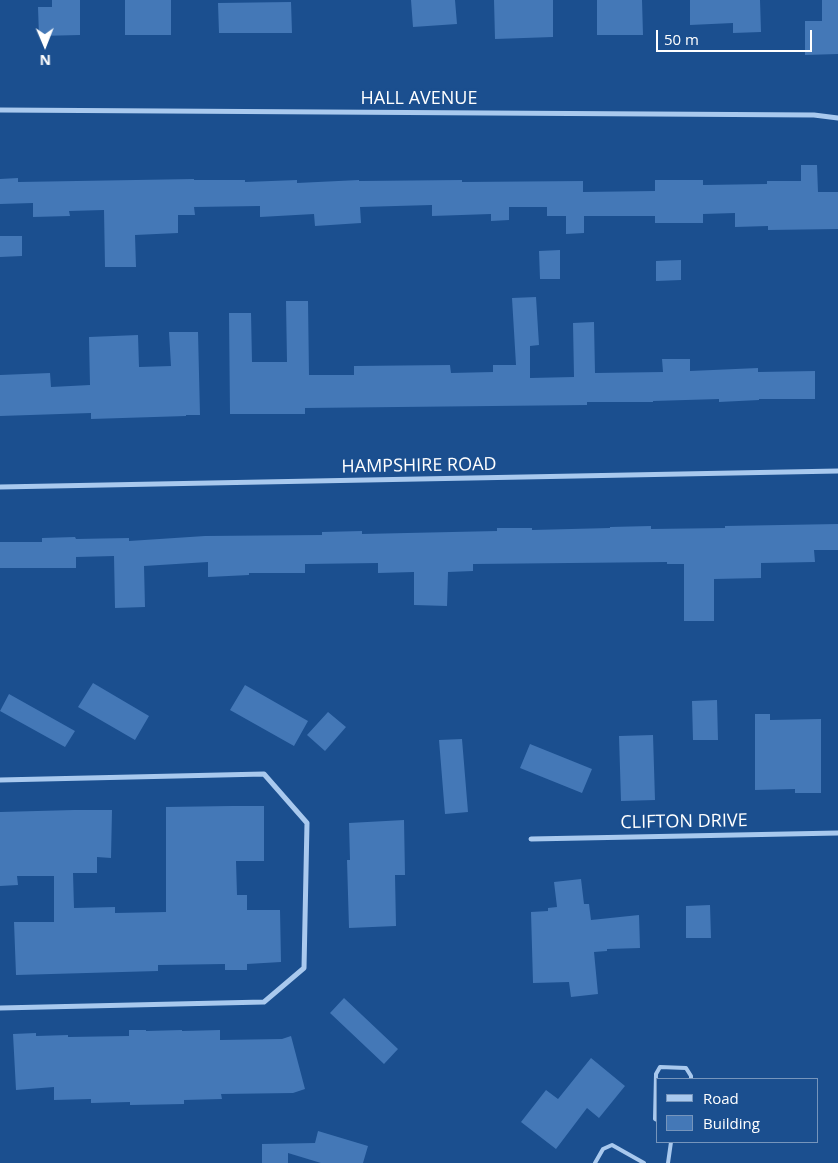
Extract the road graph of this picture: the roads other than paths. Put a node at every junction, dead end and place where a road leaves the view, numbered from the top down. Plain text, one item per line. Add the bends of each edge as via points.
1 (0, 110) edge
2 (838, 118) edge
3 (838, 472) edge
4 (0, 487) edge
5 (0, 780) edge
6 (838, 833) edge
7 (531, 838) dead end
8 (0, 1008) edge
9 (691, 1078) edge
10 (656, 1120) edge
11 (671, 1143) edge
12 (595, 1163) edge
13 (644, 1163) edge
14 (668, 1163) edge

1 - 2 street, HALL AVENUE via 804,115
3 - 4 street, HAMPSHIRE ROAD
5 - 8 street via 264,774 307,823 304,968 264,1002
6 - 7 street, CLIFTON DRIVE
9 - 10 lane via 686,1068 660,1068 656,1074
11 - 14 lane
12 - 13 lane via 603,1149 612,1145

